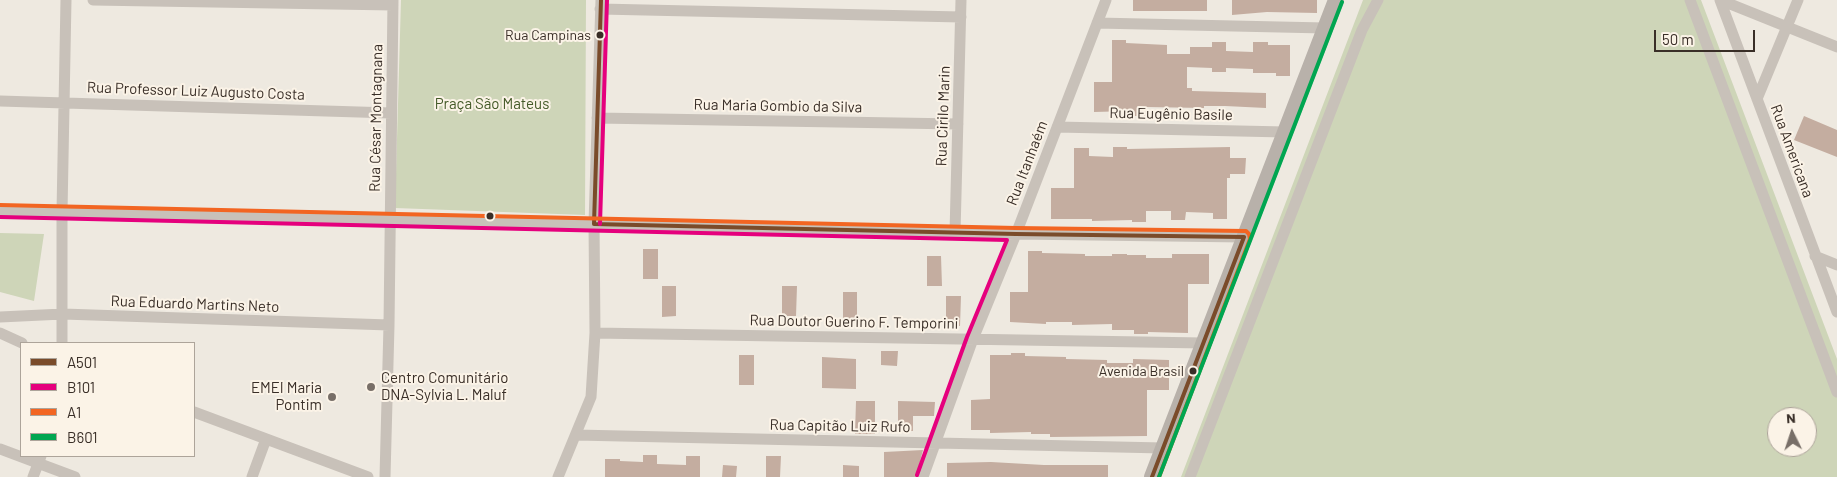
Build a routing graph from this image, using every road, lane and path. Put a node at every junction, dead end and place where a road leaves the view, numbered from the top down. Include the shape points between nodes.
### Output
1 (66, 0) edge
2 (93, 0) edge
3 (961, 0) edge
4 (1106, 0) edge
5 (1336, 0) edge
6 (1378, 0) edge
7 (1690, 0) edge
8 (1720, 0) edge
9 (1798, 0) edge
10 (393, 3) edge
11 (600, 5) edge
12 (960, 17) junction
13 (1097, 23) junction
14 (1787, 27) junction
15 (1325, 28) junction
16 (1837, 47) edge
17 (1757, 98) junction
18 (0, 101) edge
19 (64, 102) junction
20 (391, 112) junction
21 (597, 118) junction
22 (958, 124) junction
23 (1057, 127) junction
24 (1284, 132) junction
25 (0, 211) edge
26 (62, 212) junction
27 (390, 219) junction
28 (594, 224) junction
29 (955, 233) junction
30 (1016, 234) junction
31 (1244, 237) junction
32 (1815, 256) junction
33 (1837, 265) edge
34 (1837, 312) edge
35 (64, 314) junction
36 (0, 317) edge
37 (389, 325) junction
38 (0, 333) edge
39 (595, 333) junction
40 (973, 339) junction
41 (20, 342) edge
42 (62, 342) edge
43 (1203, 343) junction
44 (1837, 392) edge
45 (195, 412) edge
46 (576, 435) junction
47 (266, 438) junction
48 (936, 443) junction
49 (0, 448) edge
50 (1164, 448) junction
51 (20, 454) edge
52 (39, 460) edge
53 (33, 477) edge
54 (75, 477) edge
55 (252, 477) edge
56 (368, 477) edge
57 (385, 477) edge
58 (558, 477) edge
59 (923, 477) edge
60 (1152, 477) edge
61 (1190, 477) edge

1 - 19 street
2 - 10 street
3 - 12 street, Rua Cirilo Marin
4 - 13 street, Rua Itanhaém
5 - 15 main road
6 - 61 street via 1362,30
7 - 44 street
8 - 14 street
8 - 17 street, Rua Americana
9 - 14 street
10 - 20 street, Rua César Montagnana
11 - 12 street
11 - 21 street
12 - 22 street, Rua Cirilo Marin
13 - 15 street
13 - 23 street, Rua Itanhaém
14 - 16 street
14 - 17 street
15 - 24 main road
17 - 32 street, Rua Americana
18 - 19 street, Rua Professor Luiz Augusto Costa
19 - 20 street, Rua Professor Luiz Augusto Costa
19 - 26 street
20 - 27 street, Rua César Montagnana
21 - 22 street, Rua Maria Gombio da Silva
21 - 28 street
22 - 29 street, Rua Cirilo Marin
23 - 24 street, Rua Eugênio Basile
23 - 30 street, Rua Itanhaém
24 - 31 main road
25 - 26 street
26 - 27 street
26 - 35 street
27 - 28 street
27 - 37 street, Rua César Montagnana
28 - 29 street
28 - 39 street
29 - 30 street
30 - 31 street
30 - 40 street, Rua Itanhaém
31 - 43 main road
32 - 33 street
32 - 34 street, Rua Americana
35 - 36 street, Rua Eduardo Martins Neto
35 - 37 street, Rua Eduardo Martins Neto
35 - 42 street
37 - 57 street, Rua César Montagnana
38 - 41 street
39 - 40 street, Rua Doutor Guerino F. Temporini
39 - 46 street via 591,397
40 - 43 street, Rua Doutor Guerino F. Temporini
40 - 48 street, Rua Itanhaém
43 - 50 main road
45 - 47 street
46 - 48 street, Rua Capitão Luiz Rufo
46 - 58 street
47 - 55 street
47 - 56 street
48 - 50 street, Rua Capitão Luiz Rufo
48 - 59 street, Rua Itanhaém
49 - 51 street
50 - 60 main road
52 - 53 street
52 - 54 street

